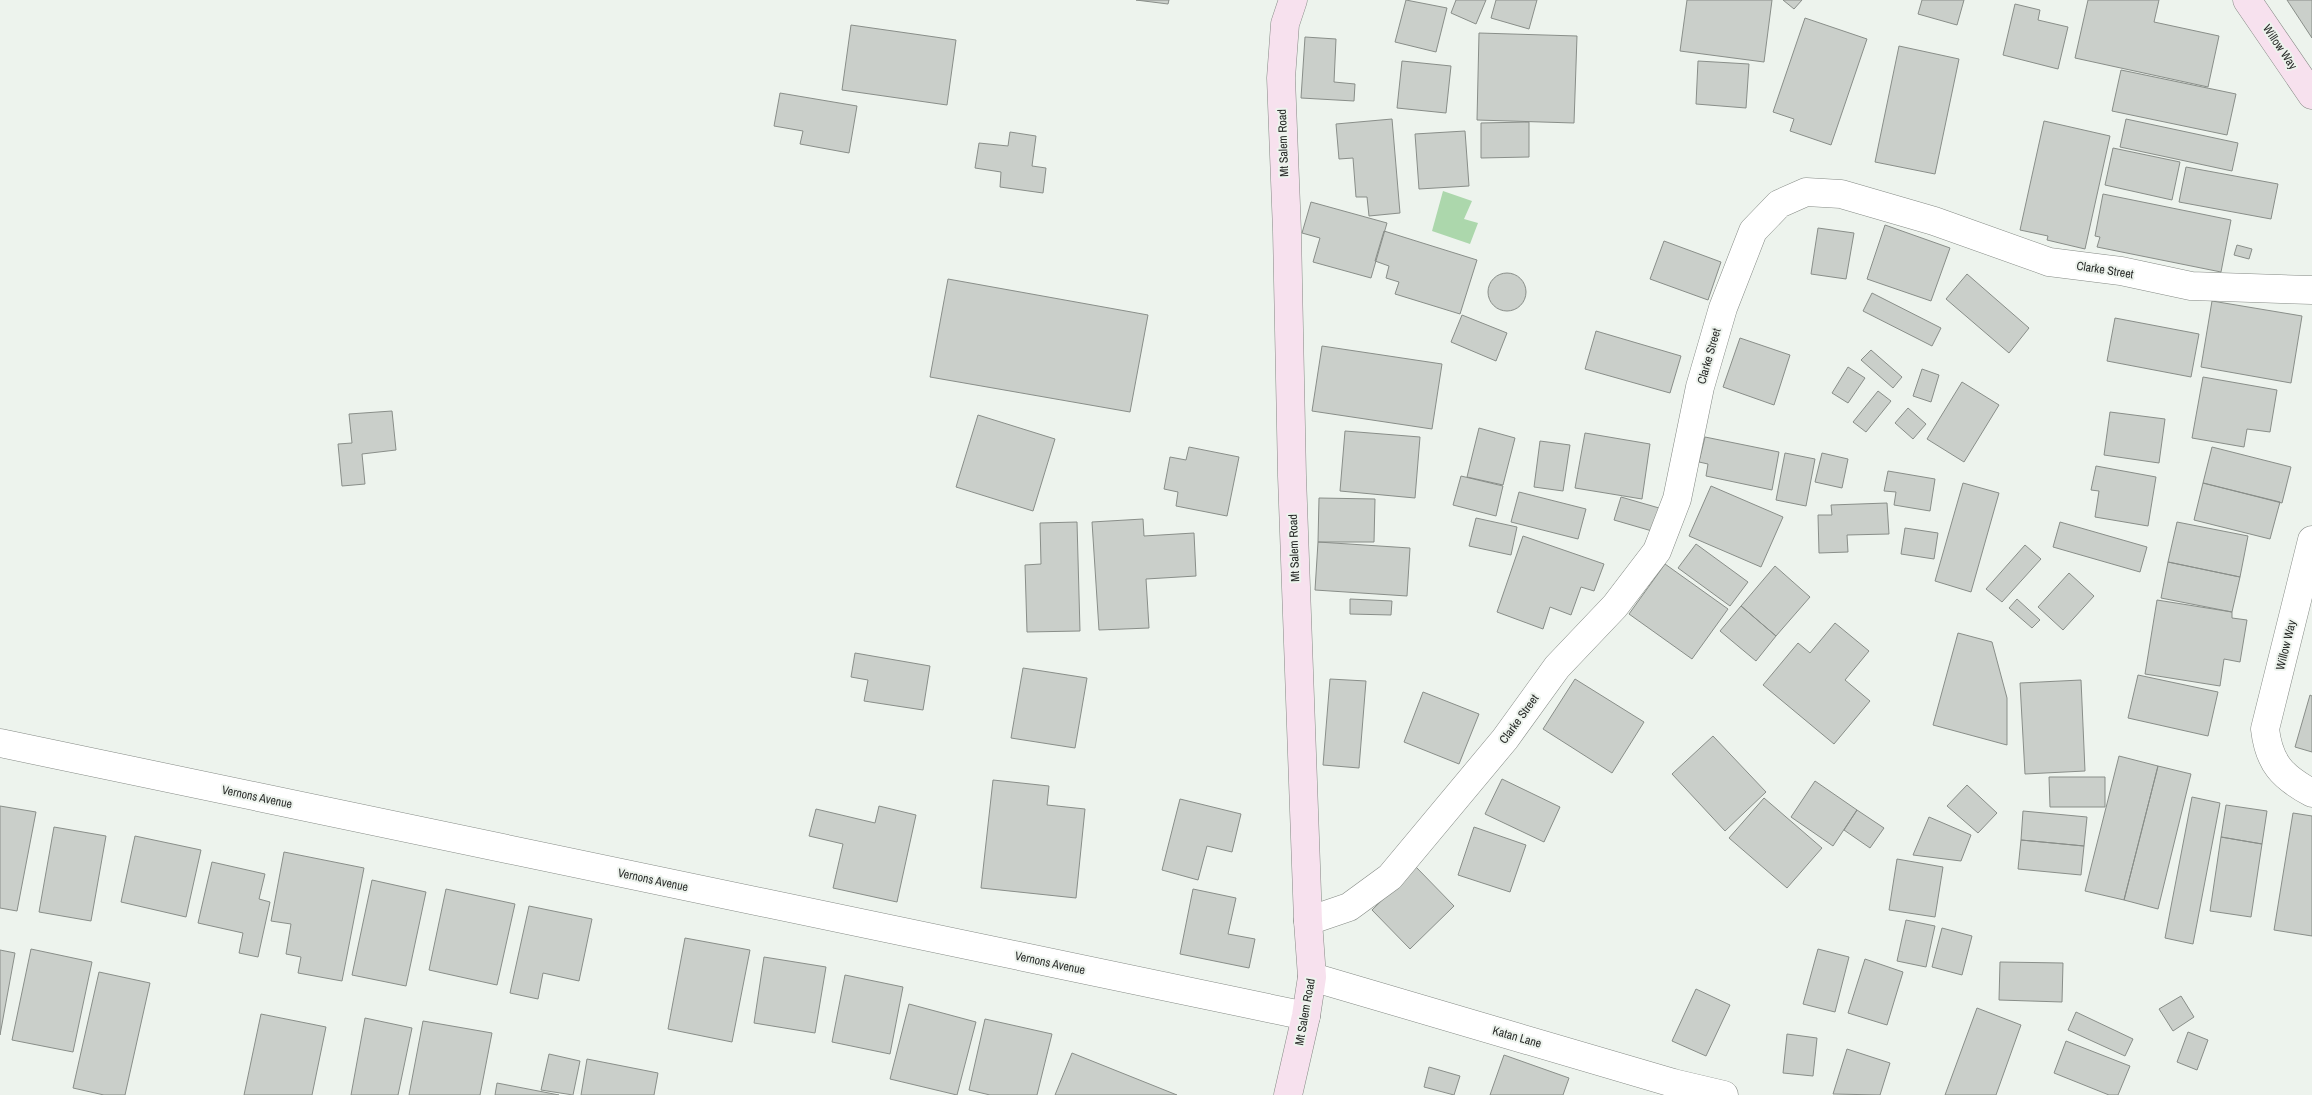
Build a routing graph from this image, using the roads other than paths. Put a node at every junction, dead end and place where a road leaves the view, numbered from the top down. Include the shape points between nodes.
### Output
1 (1292, 0) edge
2 (2247, 0) edge
3 (2312, 95) edge
4 (2312, 290) edge
5 (2312, 540) edge
6 (0, 744) edge
7 (2312, 793) edge
8 (1308, 921) junction
9 (1312, 977) junction
10 (1306, 1016) junction
11 (1288, 1095) edge
12 (1724, 1095) edge

1 - 8 street, Mt Salem Road via 1284,24 1280,78
2 - 3 street, Willow Way
4 - 8 street, Clarke Street via 2191,286 2049,262 1934,220 1841,194 1806,192 1779,204 1753,231 1723,308 1700,386 1677,499 1657,552 1615,606 1557,667 1505,739 1390,877 1349,907
5 - 7 street, Willow Way via 2265,729 2268,751 2290,781
6 - 10 street, Vernons Avenue
8 - 9 street, Mt Salem Road
9 - 10 street, Mt Salem Road
9 - 12 street, Katan Lane via 1673,1083
10 - 11 street, Mt Salem Road

